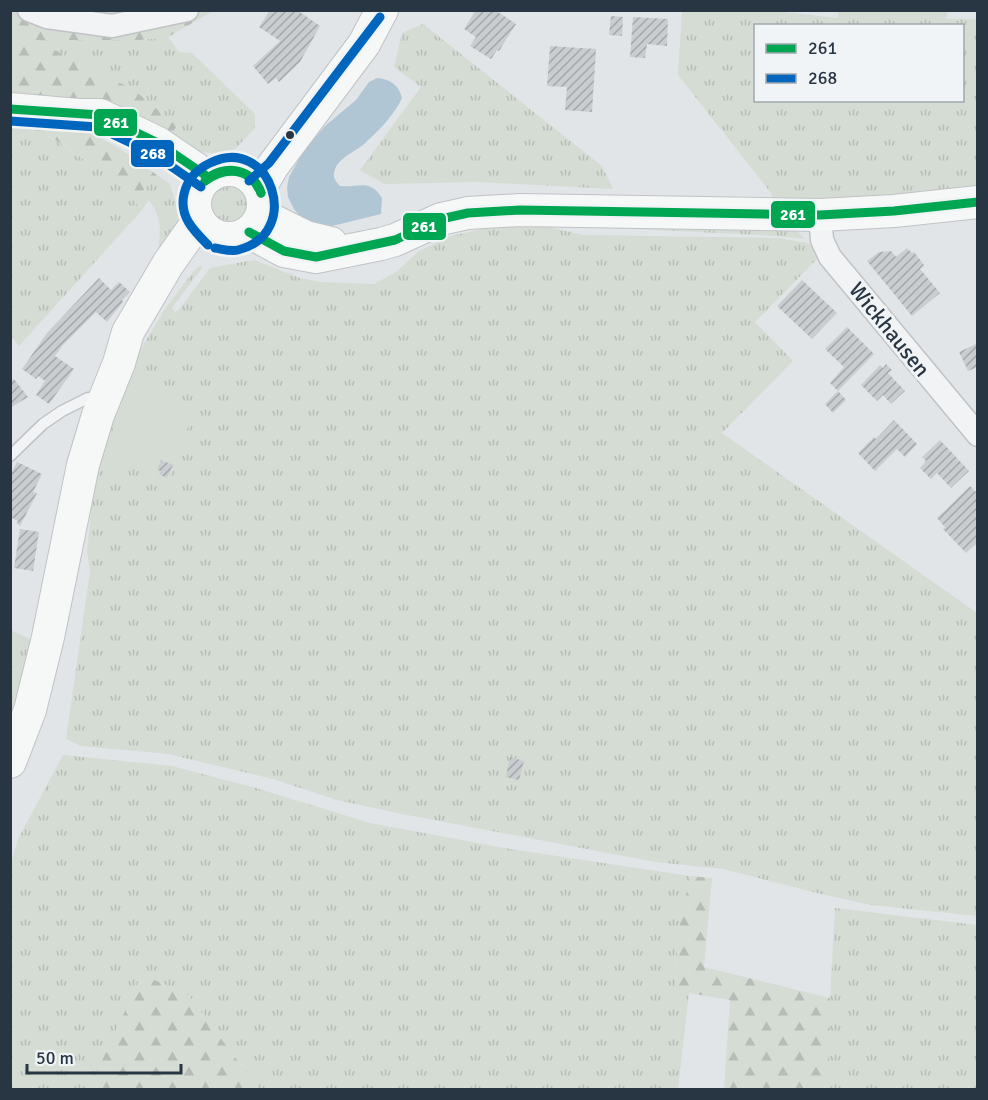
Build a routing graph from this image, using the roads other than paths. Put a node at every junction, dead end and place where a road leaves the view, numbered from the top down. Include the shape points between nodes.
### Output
1 (29, 10) edge
2 (187, 10) edge
3 (370, 10) edge
4 (382, 10) edge
5 (10, 109) edge
6 (253, 202) junction
7 (978, 202) edge
8 (205, 206) junction
9 (820, 215) junction
10 (103, 400) junction
11 (978, 435) edge
12 (10, 456) edge
13 (10, 762) edge

1 - 2 street via 46,17 112,26
3 - 6 main road via 259,156
4 - 6 main road via 364,44 272,167
5 - 8 main road via 78,115 133,147
6 - 8 main road via 233,238
6 - 8 main road via 230,170 218,171
6 - 9 main road via 274,247 316,257 395,240 441,219 489,211
7 - 9 main road
8 - 10 main road via 194,261 119,363
9 - 11 street, Wickhausen via 822,240 830,257
10 - 12 lane via 88,398 62,411
10 - 13 main road via 85,460 33,700

